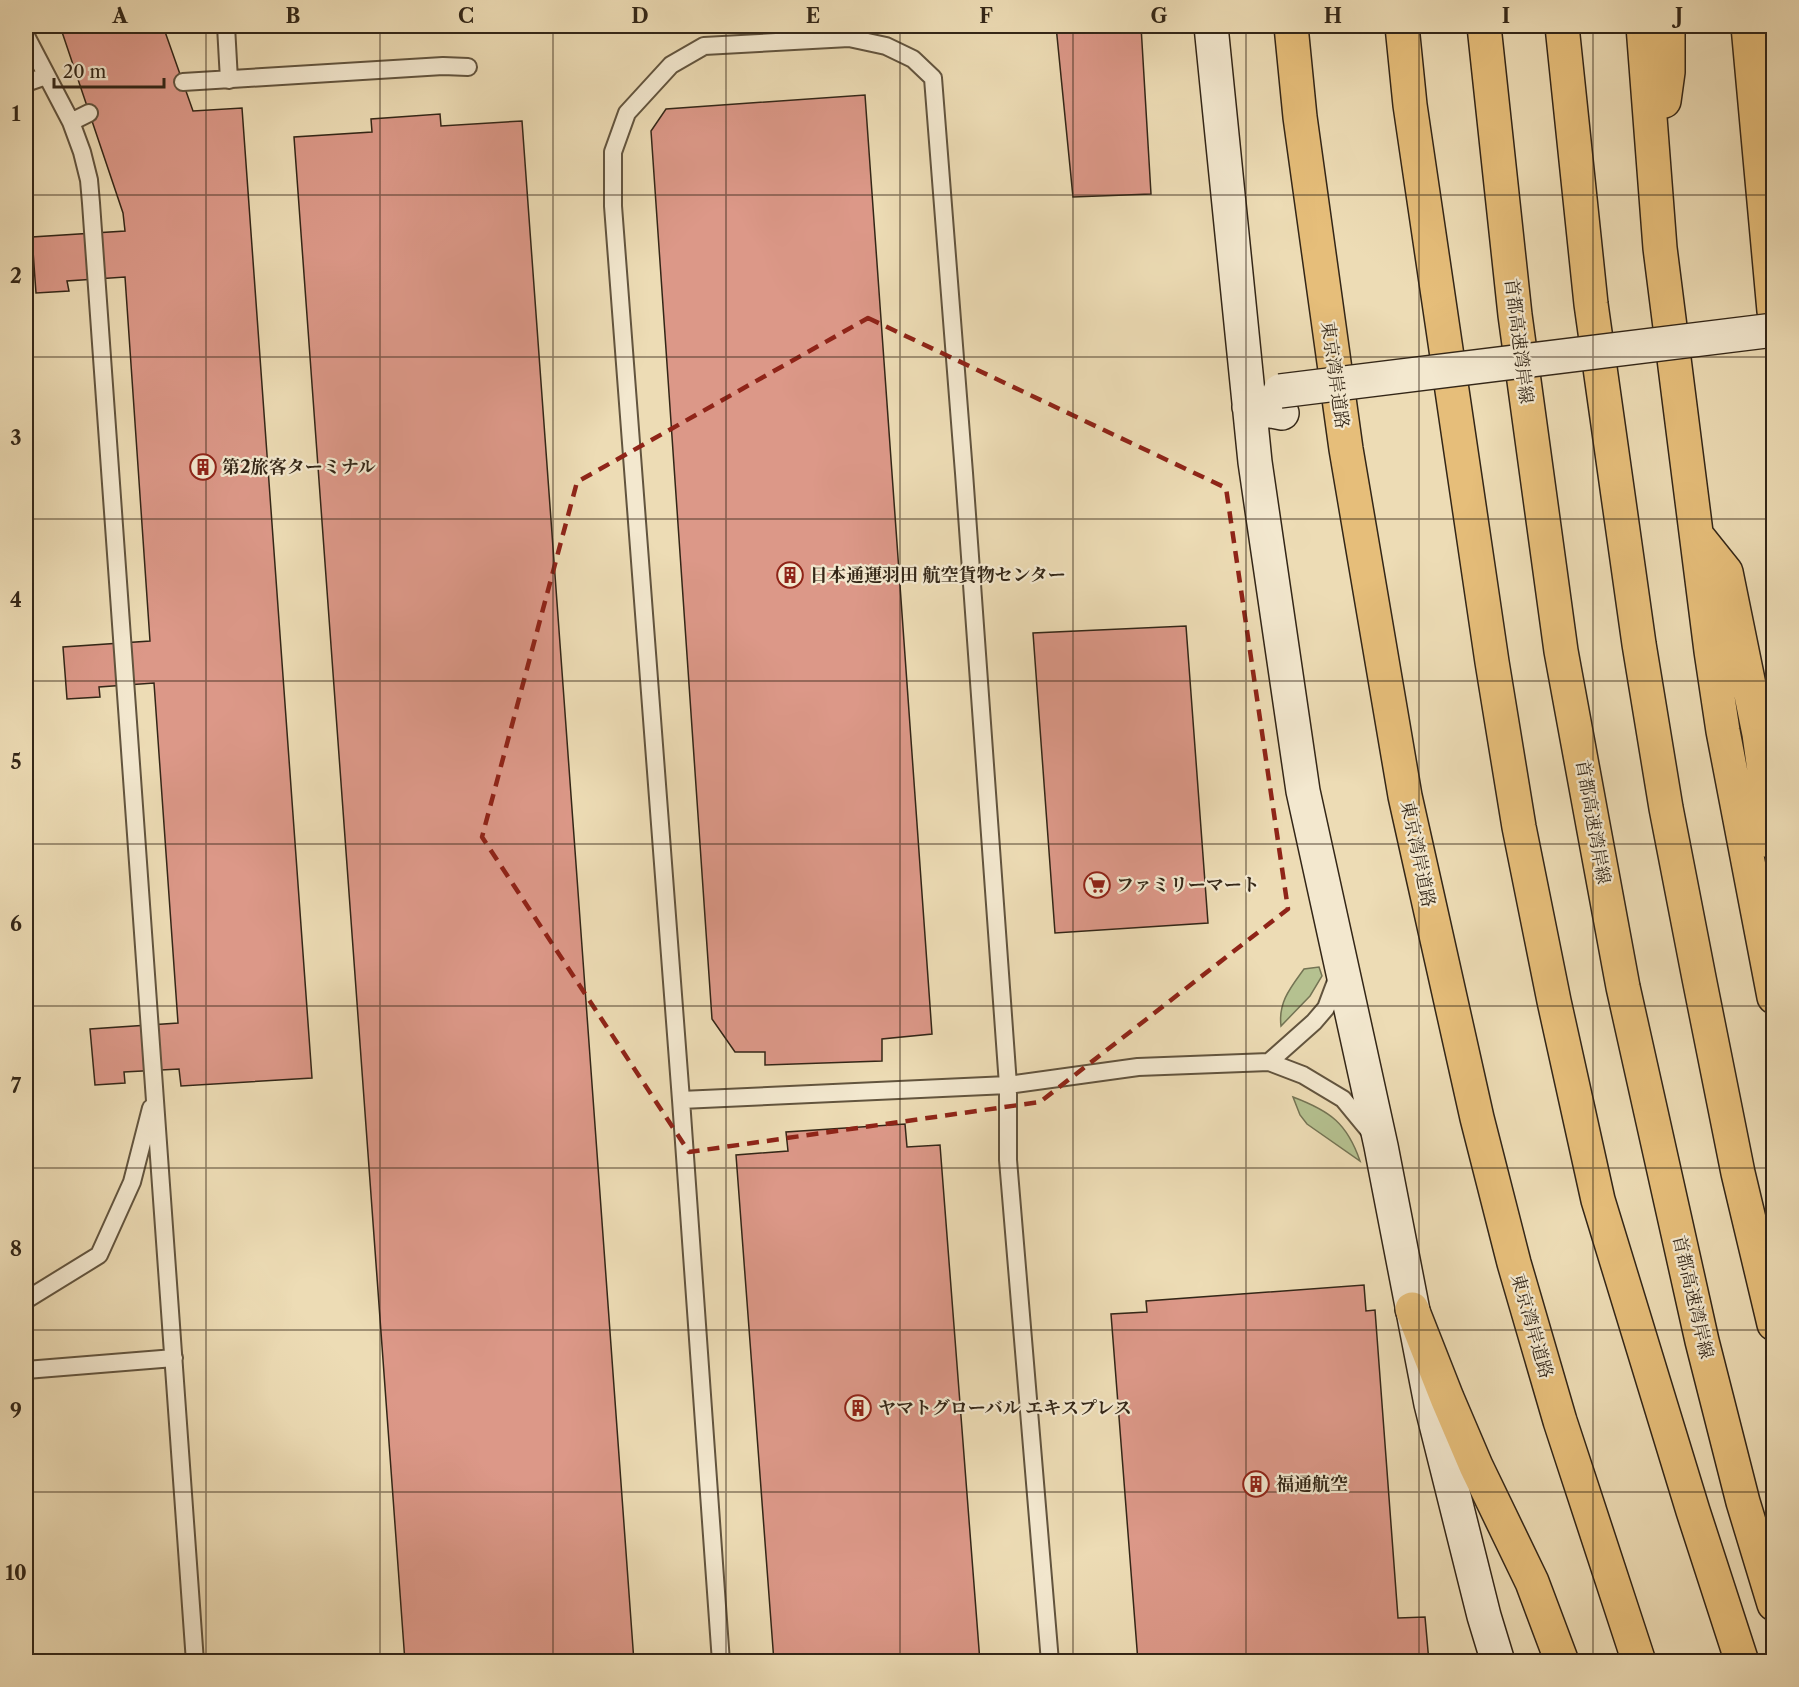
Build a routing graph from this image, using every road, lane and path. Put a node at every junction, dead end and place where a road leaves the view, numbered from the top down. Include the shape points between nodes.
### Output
1 (226, 26) edge
2 (1211, 26) edge
3 (1291, 26) edge
4 (1392, 26) edge
5 (1402, 26) edge
6 (1484, 26) edge
7 (1562, 26) edge
8 (1643, 26) edge
9 (1668, 26) edge
10 (1748, 26) edge
11 (26, 36) edge
12 (468, 67) dead end
13 (46, 76) junction
14 (229, 80) junction
15 (183, 82) dead end
16 (26, 83) edge
17 (1410, 105) junction
18 (89, 113) dead end
19 (71, 122) junction
20 (1654, 174) junction
21 (1773, 311) edge
22 (1773, 330) edge
23 (1773, 350) edge
24 (1281, 402) junction
25 (1249, 407) junction
26 (1698, 537) junction
27 (1773, 843) edge
28 (1773, 868) edge
29 (1757, 909) junction
30 (1342, 962) junction
31 (1773, 998) edge
32 (1269, 1062) junction
33 (1008, 1085) junction
34 (155, 1093) junction
35 (681, 1100) junction
36 (1381, 1146) junction
37 (26, 1300) edge
38 (1412, 1309) junction
39 (1773, 1324) edge
40 (174, 1358) junction
41 (26, 1370) edge
42 (1773, 1604) edge
43 (195, 1662) edge
44 (721, 1662) edge
45 (1050, 1662) edge
46 (1498, 1662) edge
47 (1562, 1662) edge
48 (1639, 1662) edge
49 (1742, 1662) edge

1 - 14 lane
2 - 25 street
3 - 48 highway, 東京湾岸道路 via 1346,449 1405,796 1511,1251 1560,1421
4 - 17 highway
5 - 17 highway
6 - 42 highway, 首都高速湾岸線 via 1515,315 1558,628 1623,987 1702,1341
7 - 39 highway via 1591,304 1643,667 1699,978
8 - 20 highway
9 - 20 highway via 1668,72
10 - 21 highway
11 - 13 lane
12 - 14 lane
13 - 16 lane
13 - 19 lane
14 - 15 lane
17 - 49 highway via 1491,662 1554,1001 1598,1200
18 - 19 lane
19 - 34 lane via 82,152 92,203
20 - 26 highway
22 - 24 street, bridge
23 - 24 street
24 - 25 street
25 - 30 street via 1303,791
26 - 27 highway via 1726,572 1759,734
26 - 29 highway via 1723,731
28 - 29 highway
29 - 31 highway
30 - 32 lane via 1326,1008
30 - 36 street
32 - 33 lane via 1138,1067
32 - 36 lane via 1303,1075 1343,1099
33 - 35 lane
33 - 35 lane via 933,78 904,54 849,38 704,46 671,65 627,113 613,152 613,206
33 - 45 lane via 1008,1160
34 - 37 lane via 132,1182 99,1255
34 - 40 lane
35 - 44 lane
36 - 38 street
38 - 46 street via 1431,1404
38 - 47 highway via 1476,1466 1532,1582
40 - 41 lane
40 - 43 lane

